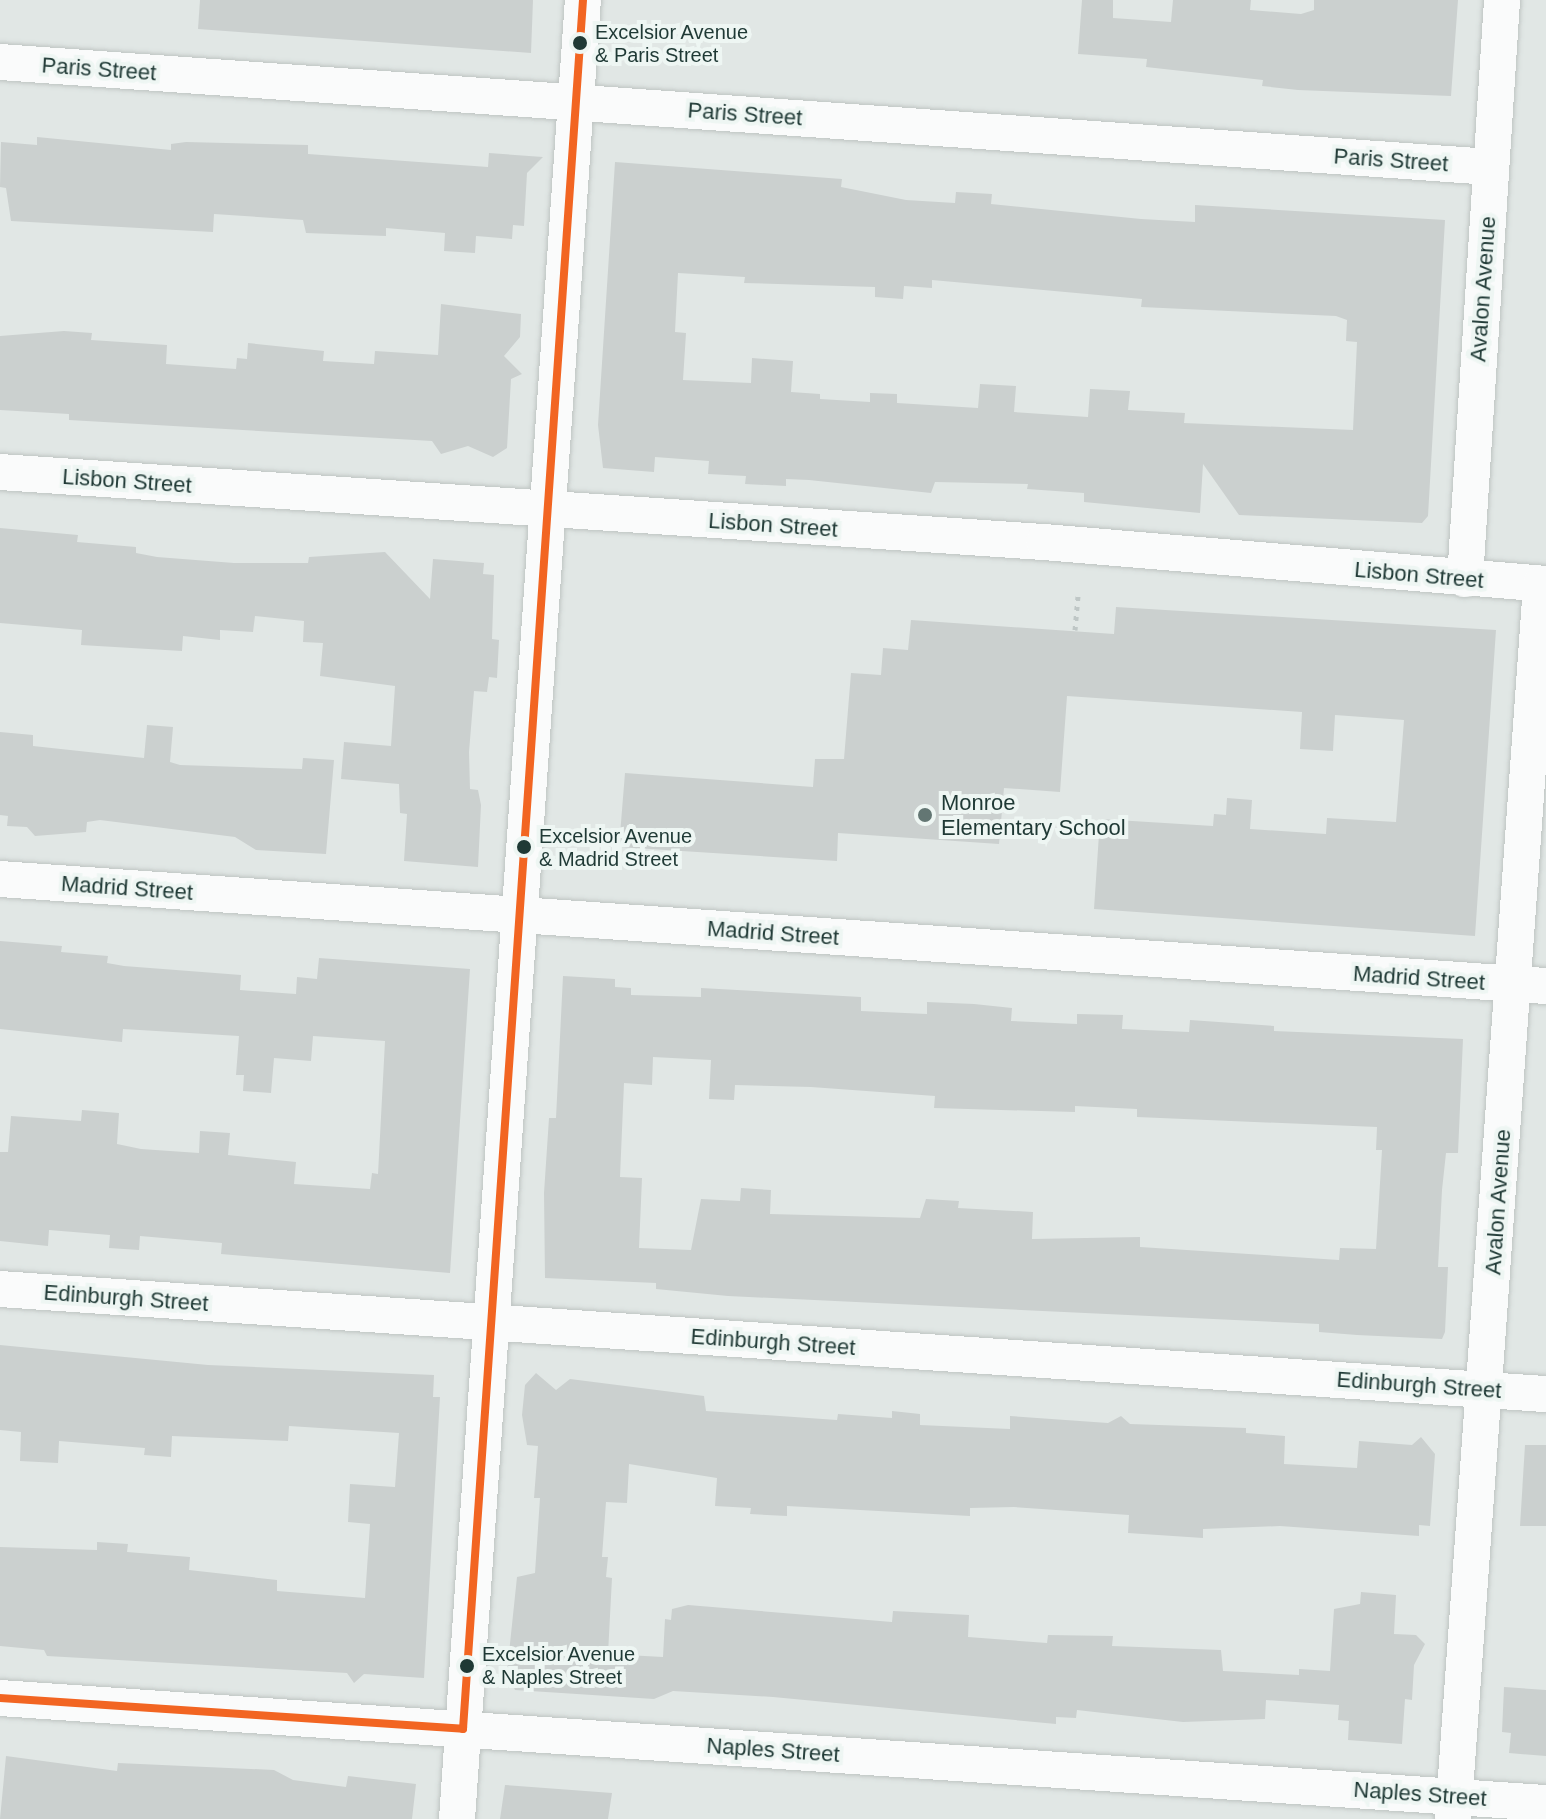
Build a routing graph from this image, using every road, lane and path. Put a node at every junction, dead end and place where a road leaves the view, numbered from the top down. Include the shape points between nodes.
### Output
1 (583, 0) edge
2 (1502, 0) edge
3 (0, 62) edge
4 (576, 102) junction
5 (1490, 167) junction
6 (0, 472) edge
7 (549, 509) junction
8 (1465, 579) junction
9 (1543, 584) edge
10 (1078, 596) dead end
11 (1075, 630) dead end
12 (0, 879) edge
13 (520, 916) junction
14 (1529, 985) edge
15 (0, 1289) edge
16 (489, 1323) junction
17 (1486, 1390) junction
18 (1546, 1394) edge
19 (0, 1698) edge
20 (463, 1729) junction
21 (1546, 1803) edge
22 (1454, 1808) edge
23 (457, 1819) edge

1 - 4 street
2 - 5 street, Avalon Avenue
3 - 4 street, Paris Street
4 - 5 street, Paris Street
4 - 7 street
5 - 8 street, Avalon Avenue
6 - 7 street, Lisbon Street
7 - 8 street, Lisbon Street
7 - 13 street
8 - 9 street, Lisbon Street
9 - 14 street, Avalon Avenue
10 - 11 path
12 - 13 street, Madrid Street
13 - 14 street, Madrid Street
13 - 16 street
14 - 17 street, Avalon Avenue
15 - 16 street, Edinburgh Street
16 - 17 street, Edinburgh Street
16 - 20 street
17 - 18 street, Edinburgh Street
17 - 22 street, Avalon Avenue
19 - 20 street, Naples Street
20 - 22 street, Naples Street
20 - 23 street
21 - 22 street, Naples Street

